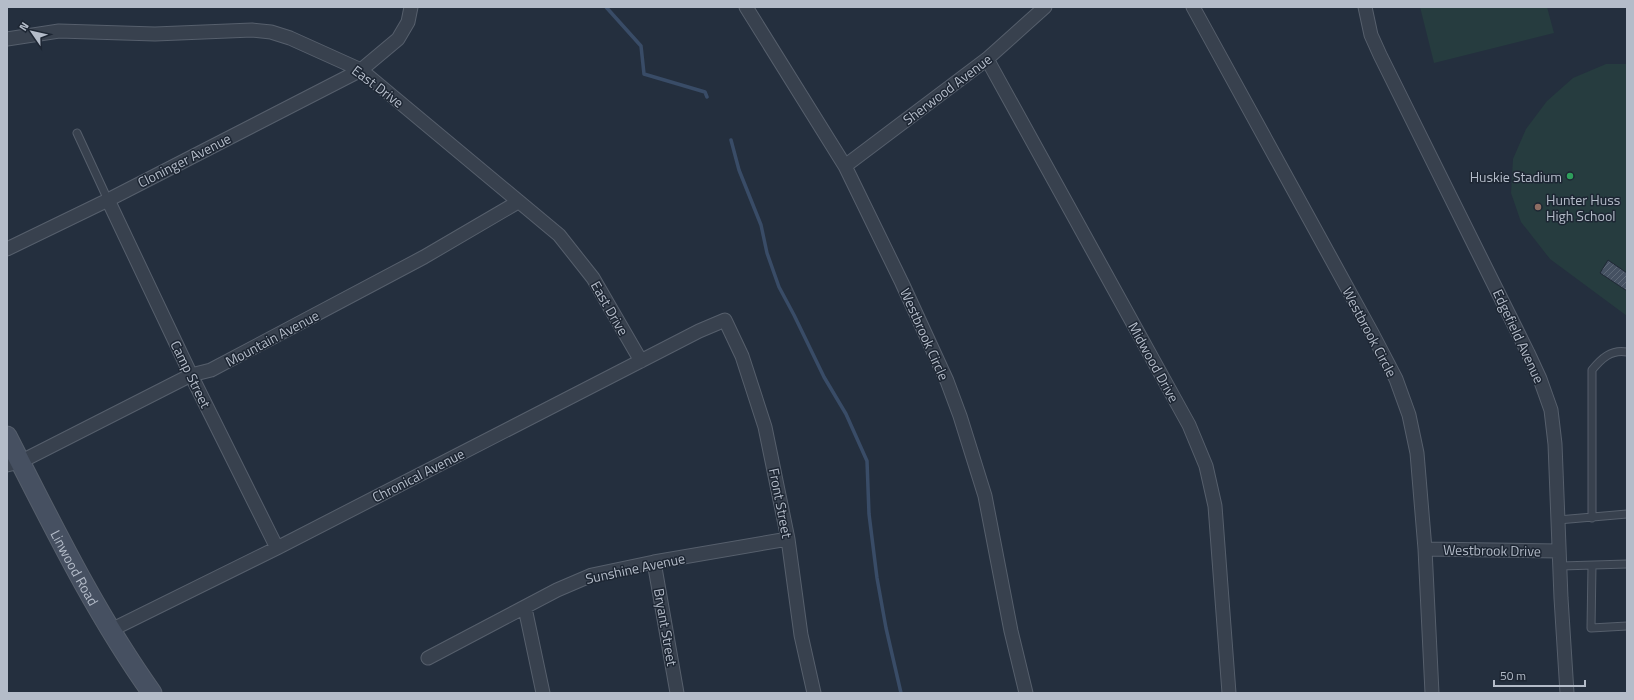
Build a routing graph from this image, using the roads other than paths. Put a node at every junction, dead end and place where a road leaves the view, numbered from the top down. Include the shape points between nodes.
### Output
1 (411, 7) edge
2 (746, 7) edge
3 (1045, 7) edge
4 (1192, 7) edge
5 (1365, 7) edge
6 (7, 39) edge
7 (987, 59) junction
8 (361, 70) junction
9 (77, 133) dead end
10 (845, 166) junction
11 (108, 200) junction
12 (518, 202) junction
13 (7, 249) edge
14 (725, 320) joint
15 (1627, 352) edge
16 (641, 361) junction
17 (190, 375) junction
18 (7, 436) edge
19 (13, 463) edge
20 (1627, 514) edge
21 (1592, 518) junction
22 (1558, 520) junction
23 (788, 539) junction
24 (277, 548) junction
25 (1425, 549) junction
26 (1559, 551) junction
27 (654, 562) junction
28 (1627, 564) edge
29 (1560, 566) junction
30 (1592, 566) junction
31 (525, 608) junction
32 (1627, 626) edge
33 (111, 630) junction
34 (428, 658) dead end
35 (152, 693) edge
36 (543, 693) edge
37 (677, 693) edge
38 (814, 693) edge
39 (1026, 693) edge
40 (1228, 693) edge
41 (1432, 693) edge
42 (1567, 693) edge

1 - 8 street, Cloninger Avenue via 408,22 398,39
2 - 10 street, Westbrook Circle
3 - 7 street, Sherwood Avenue
4 - 25 street, Westbrook Circle via 1396,379 1409,415 1417,453
5 - 22 street, Edgefield Avenue via 1371,35 1380,55 1540,379 1551,410
6 - 8 street, East Drive via 71,31 155,34 252,30 290,38
7 - 10 street, Sherwood Avenue
7 - 40 street, Midwood Drive via 1189,426 1206,466 1215,506
8 - 11 street, Cloninger Avenue
8 - 12 street, East Drive
9 - 11 lane
10 - 39 street, Westbrook Circle via 902,283 960,416 985,496 1011,631
11 - 13 street, Cloninger Avenue
11 - 17 street, Camp Street
12 - 16 street, East Drive via 559,235 593,278
12 - 17 street, Mountain Avenue via 424,257 218,367
14 - 16 street, Chronical Avenue
14 - 23 street, Front Street via 742,356 765,427
15 - 21 lane via 1620,350 1602,358 1592,370
16 - 24 street, Chronical Avenue
17 - 19 street, Mountain Avenue
17 - 24 street, Camp Street
18 - 19 main road, Linwood Road
19 - 33 main road, Linwood Road
20 - 21 lane
21 - 22 lane
22 - 26 street, Edgefield Avenue
23 - 27 street, Sunshine Avenue
23 - 38 street, Front Street via 801,635
24 - 33 street, Chronical Avenue
25 - 26 street, Westbrook Drive
25 - 41 street, Westbrook Circle
26 - 29 street, Edgefield Avenue
27 - 31 street, Sunshine Avenue via 592,575 557,590
27 - 37 street, Bryant Street
28 - 30 lane
29 - 30 lane
29 - 42 street, Edgefield Avenue
30 - 32 lane via 1591,628
31 - 34 street, Sunshine Avenue
31 - 36 street
33 - 35 main road, Linwood Road

